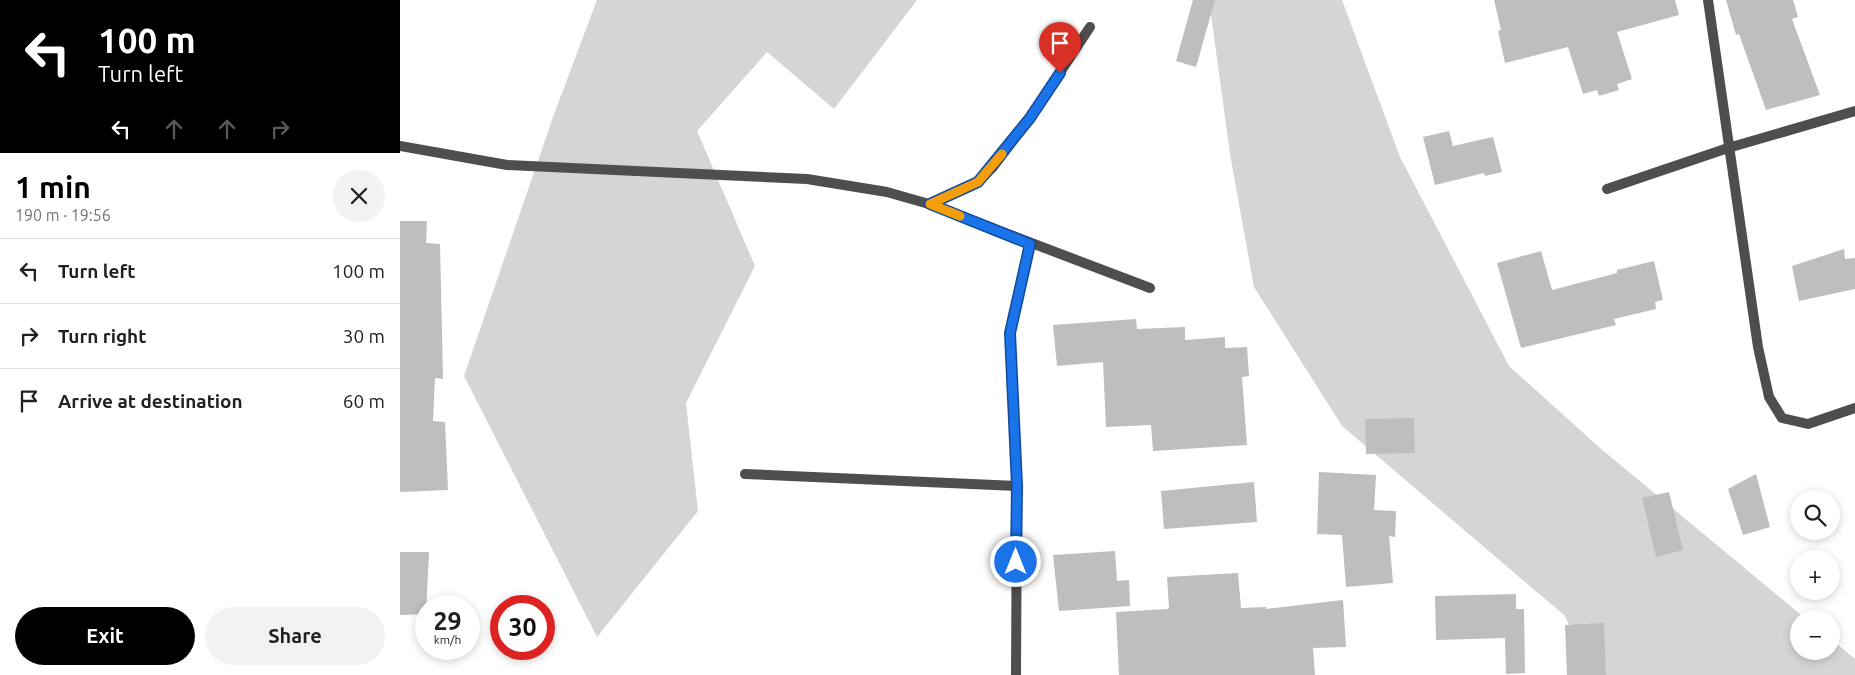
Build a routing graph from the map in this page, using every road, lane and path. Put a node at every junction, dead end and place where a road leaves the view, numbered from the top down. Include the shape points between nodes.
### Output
1 (1708, 0) edge
2 (1090, 28) dead end
3 (1855, 111) edge
4 (400, 146) edge
5 (1728, 148) junction
6 (1607, 189) dead end
7 (930, 204) junction
8 (1030, 244) junction
9 (1150, 288) dead end
10 (1855, 408) edge
11 (745, 474) dead end
12 (1017, 486) junction
13 (1016, 675) edge

1 - 5 street
2 - 7 street via 993,167 978,182
3 - 5 street
4 - 7 street via 507,165 807,178 887,192
5 - 6 street
5 - 10 street via 1758,346 1769,397 1782,418 1808,424
7 - 8 street
8 - 9 street
8 - 12 street via 1010,333
11 - 12 street
12 - 13 street

